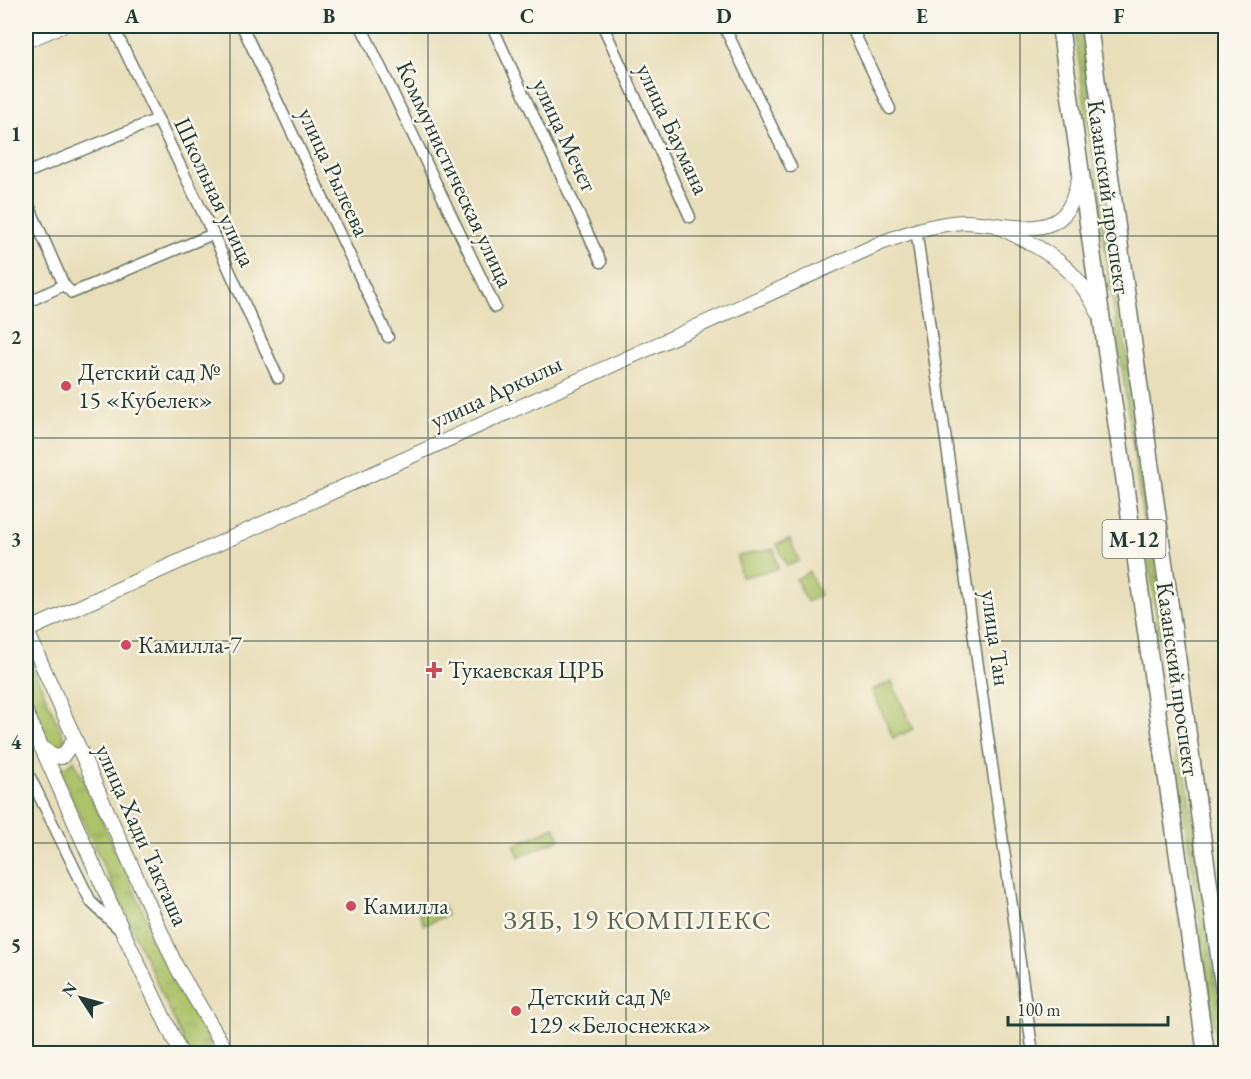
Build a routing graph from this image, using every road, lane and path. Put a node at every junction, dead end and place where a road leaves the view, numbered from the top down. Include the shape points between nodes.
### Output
1 (61, 26) edge
2 (113, 26) edge
3 (242, 26) edge
4 (361, 26) edge
5 (492, 26) edge
6 (603, 26) edge
7 (724, 26) edge
8 (851, 26) edge
9 (1060, 26) edge
10 (1089, 26) edge
11 (26, 41) edge
12 (890, 109) dead end
13 (158, 119) junction
14 (791, 167) dead end
15 (26, 173) edge
16 (1080, 173) junction
17 (26, 199) edge
18 (690, 217) dead end
19 (992, 223) junction
20 (916, 229) junction
21 (213, 234) junction
22 (601, 262) dead end
23 (64, 285) junction
24 (26, 303) edge
25 (495, 307) dead end
26 (1104, 324) junction
27 (388, 337) dead end
28 (278, 378) dead end
29 (26, 630) edge
30 (26, 712) edge
31 (75, 739) junction
32 (41, 747) junction
33 (26, 769) edge
34 (124, 934) junction
35 (1226, 1006) edge
36 (181, 1053) edge
37 (228, 1053) edge
38 (1033, 1053) edge
39 (1206, 1053) edge

1 - 11 street
2 - 13 street, Школьная улица
3 - 27 street, улица Рылеева
4 - 25 street, Коммунистическая улица
5 - 22 street, улица Мечет
6 - 18 street, улица Баумана
7 - 14 street
8 - 12 street
9 - 16 main road, Казанский проспект / М-12
10 - 35 main road, Казанский проспект / М-12
13 - 15 street
13 - 21 street, Школьная улица
16 - 19 street, улица Аркылы via 1072,204 1054,222 1034,227
16 - 26 main road, Казанский проспект / М-12
17 - 23 street
19 - 20 street, улица Аркылы via 961,222
19 - 26 street via 1063,264 1086,287
20 - 29 street, улица Аркылы
20 - 38 street, улица Тан
21 - 23 street via 72,293
21 - 28 street, Школьная улица
23 - 24 street
26 - 39 main road, Казанский проспект / М-12
29 - 31 street, улица Хади Такташа
30 - 32 street
31 - 32 street via 62,757
31 - 37 street, улица Хади Такташа via 176,966
32 - 34 street
33 - 34 street via 91,902
34 - 36 street

